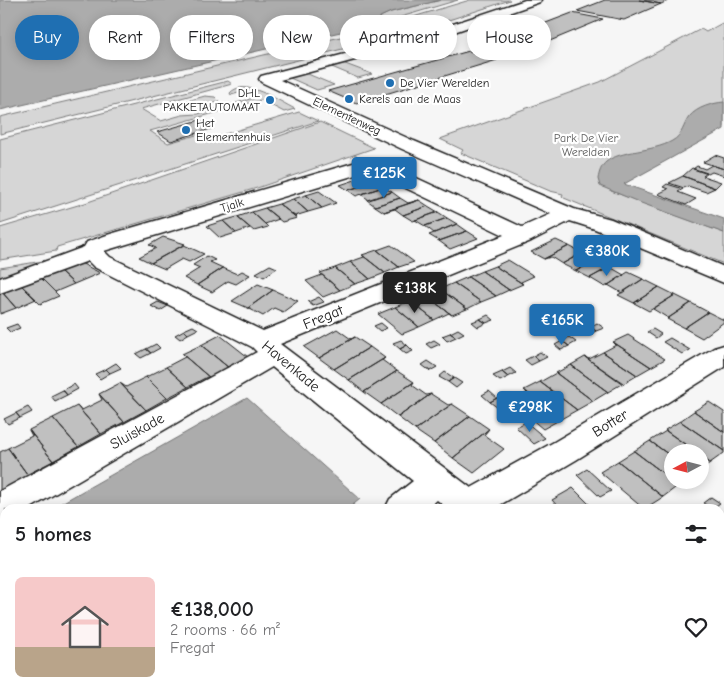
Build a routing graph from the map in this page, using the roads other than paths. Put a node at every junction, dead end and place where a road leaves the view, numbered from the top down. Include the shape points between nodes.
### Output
1 (529, 1) edge
2 (567, 213) junction
3 (523, 236) junction
4 (92, 252) junction
5 (724, 276) edge
6 (0, 286) edge
7 (724, 287) edge
8 (268, 347) junction
9 (724, 354) edge
10 (436, 482) junction
11 (7, 504) edge
12 (408, 504) edge
13 (467, 504) edge
14 (476, 504) edge

1 - 2 street, Elementenweg via 430,35 266,78 401,142
2 - 3 street, Fregat
2 - 5 street, Elementenweg via 603,224
2 - 7 street, Elementenweg via 596,231
3 - 4 street, Tjalk via 375,166 360,167 115,240 95,247
3 - 8 street, Fregat
4 - 6 street
4 - 8 street, Havenkade via 102,262
8 - 10 street, Havenkade
8 - 11 street, Sluiskade
9 - 14 street, Botter
10 - 12 street
10 - 13 street, Havenkade

